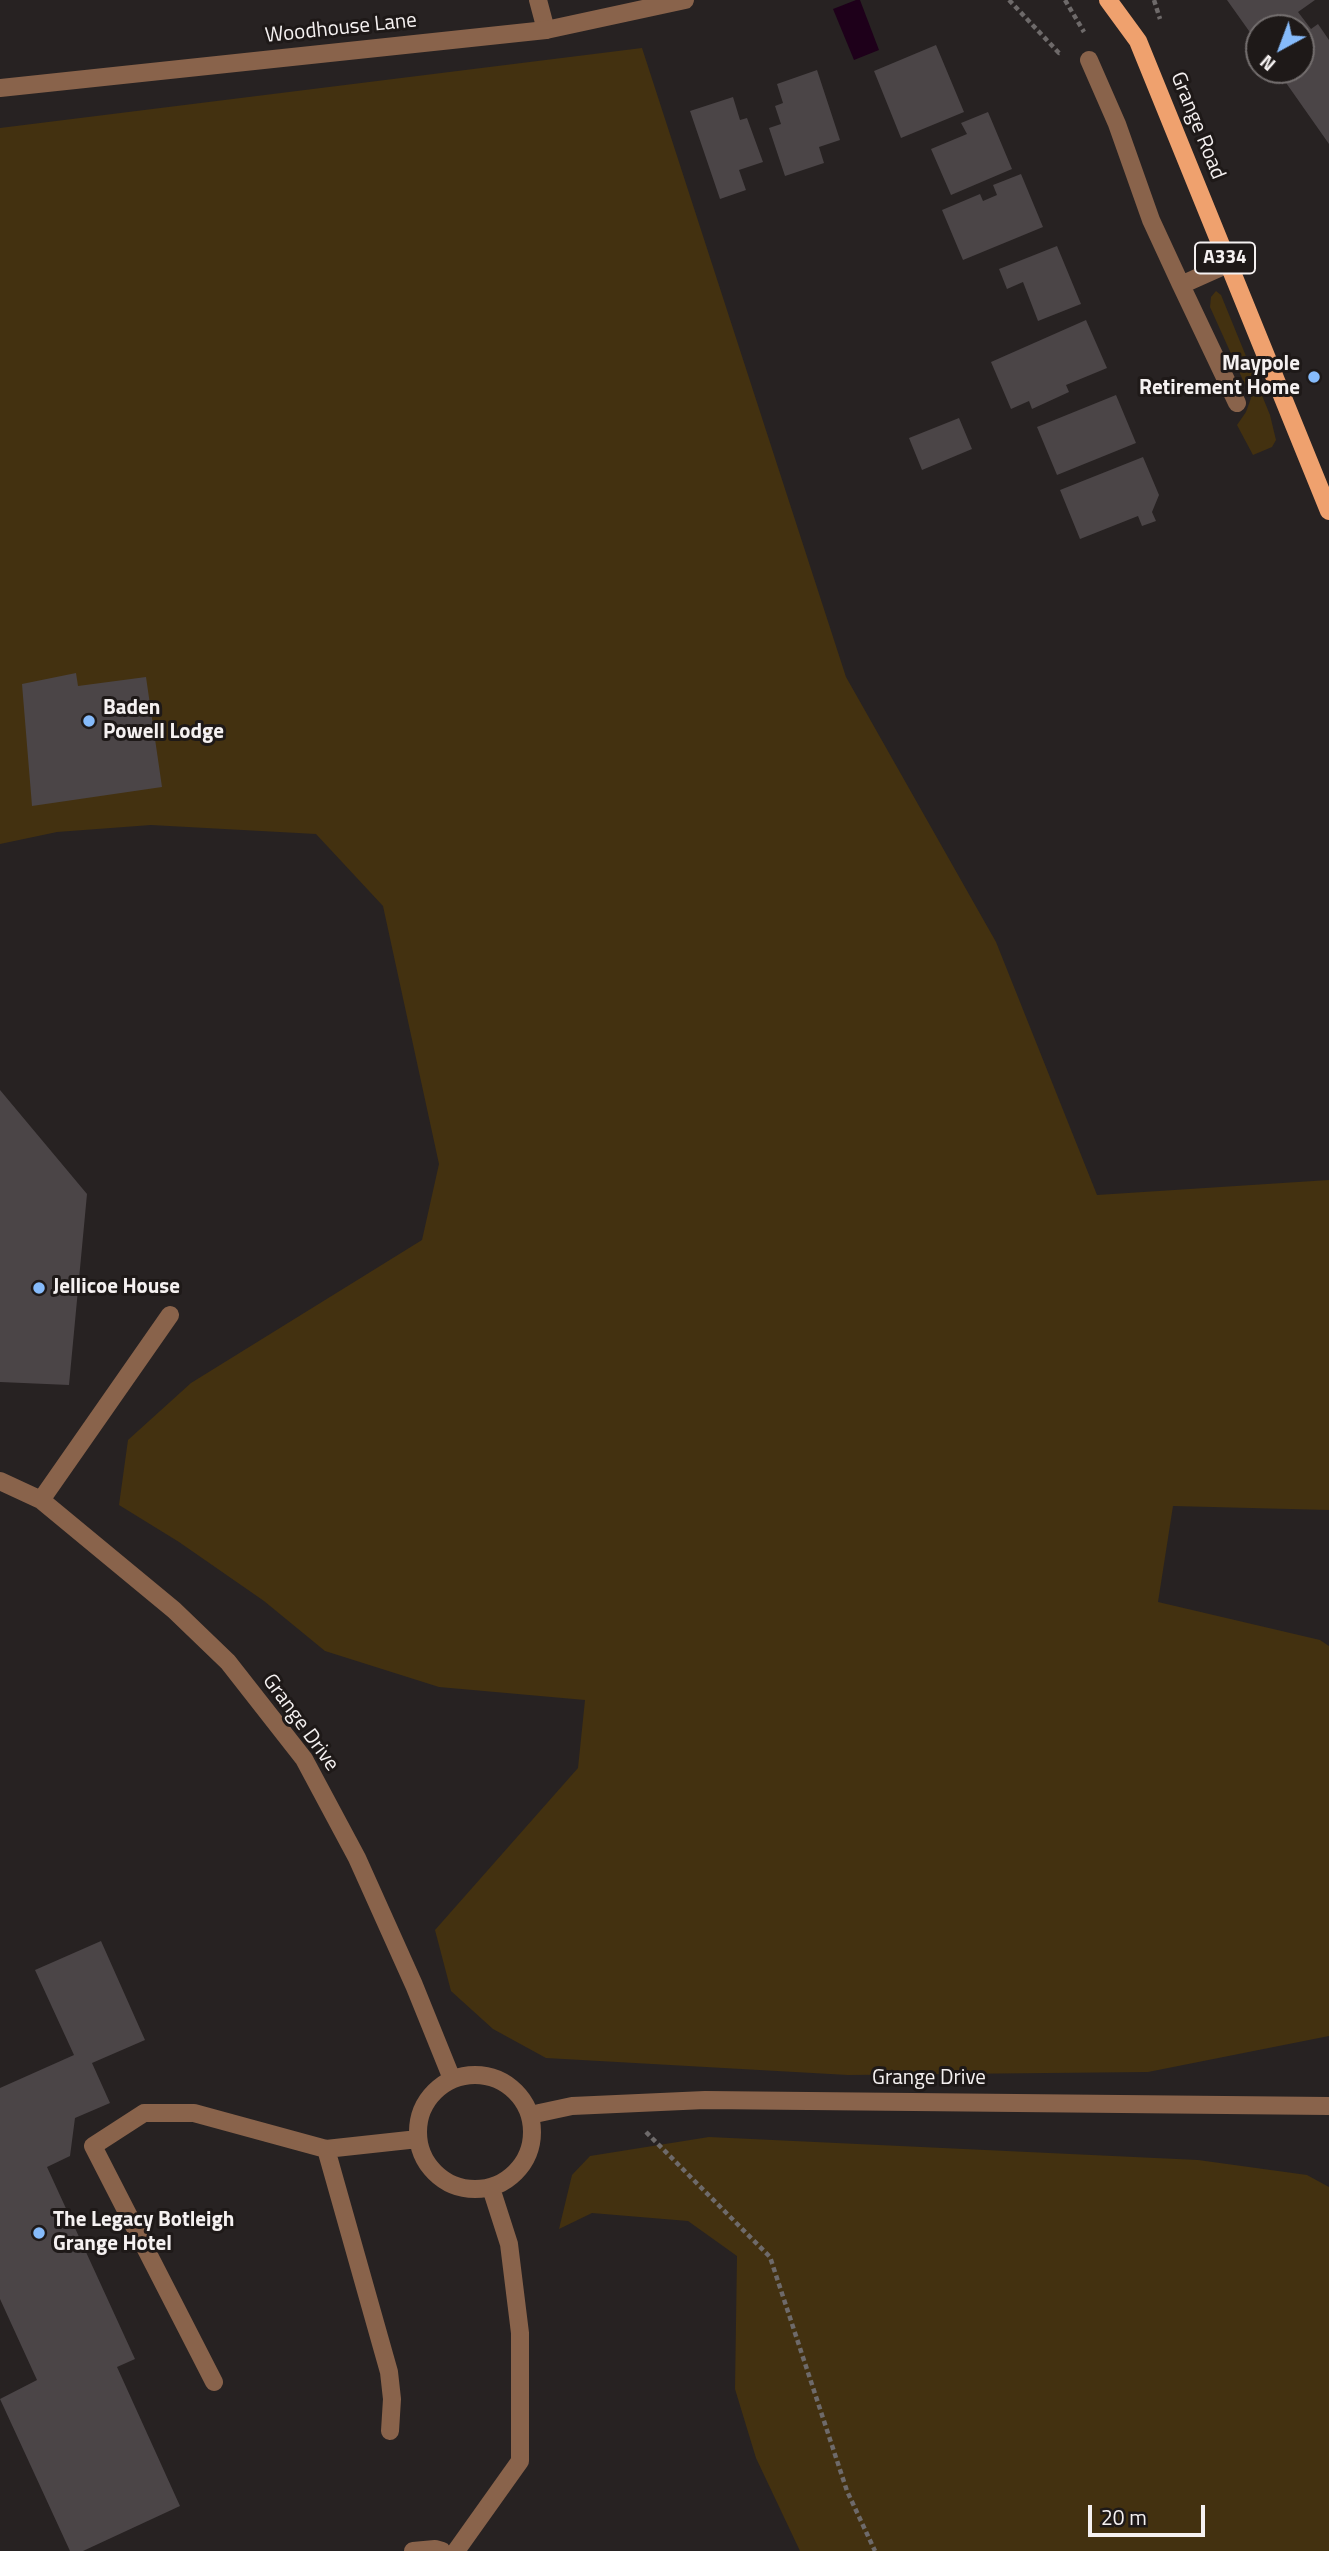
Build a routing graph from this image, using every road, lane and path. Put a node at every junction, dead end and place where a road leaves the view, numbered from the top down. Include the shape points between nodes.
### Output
1 (538, 0) edge
2 (685, 0) edge
3 (1009, 0) edge
4 (1114, 3) edge
5 (546, 30) junction
6 (1069, 50) dead end
7 (1089, 60) dead end
8 (0, 88) edge
9 (1228, 264) junction
10 (1181, 285) junction
11 (1237, 403) dead end
12 (1329, 511) edge
13 (170, 1315) dead end
14 (0, 1481) edge
15 (41, 1500) junction
16 (452, 2079) junction
17 (618, 2104) junction
18 (1329, 2105) edge
19 (530, 2115) junction
20 (418, 2139) junction
21 (326, 2149) junction
22 (491, 2188) junction
23 (214, 2382) dead end
24 (390, 2431) dead end
25 (413, 2551) edge
26 (442, 2551) edge
27 (456, 2551) edge
28 (875, 2551) edge

1 - 5 street
2 - 5 street, Woodhouse Lane
3 - 6 path via 1059,53
4 - 9 main road, Grange Road / A334 via 1138,41
5 - 8 street, Woodhouse Lane
7 - 10 street
9 - 10 street
9 - 12 main road, Grange Road / A334
10 - 11 street
13 - 15 street
14 - 15 street, Grange Drive
15 - 16 street, Grange Drive via 220,1654 304,1759 357,1858
16 - 19 street via 471,2074 508,2084 522,2097
16 - 20 street via 425,2103
17 - 18 street, Grange Drive via 705,2100
17 - 19 street, Grange Drive via 572,2106
17 - 28 path via 770,2257 847,2491
19 - 22 street via 530,2151 521,2167
20 - 21 street
20 - 22 street via 435,2173 452,2185 471,2190
21 - 23 street via 194,2113 145,2113 93,2146
21 - 24 street via 388,2372
22 - 27 street via 509,2244 520,2333 520,2461
25 - 26 street

